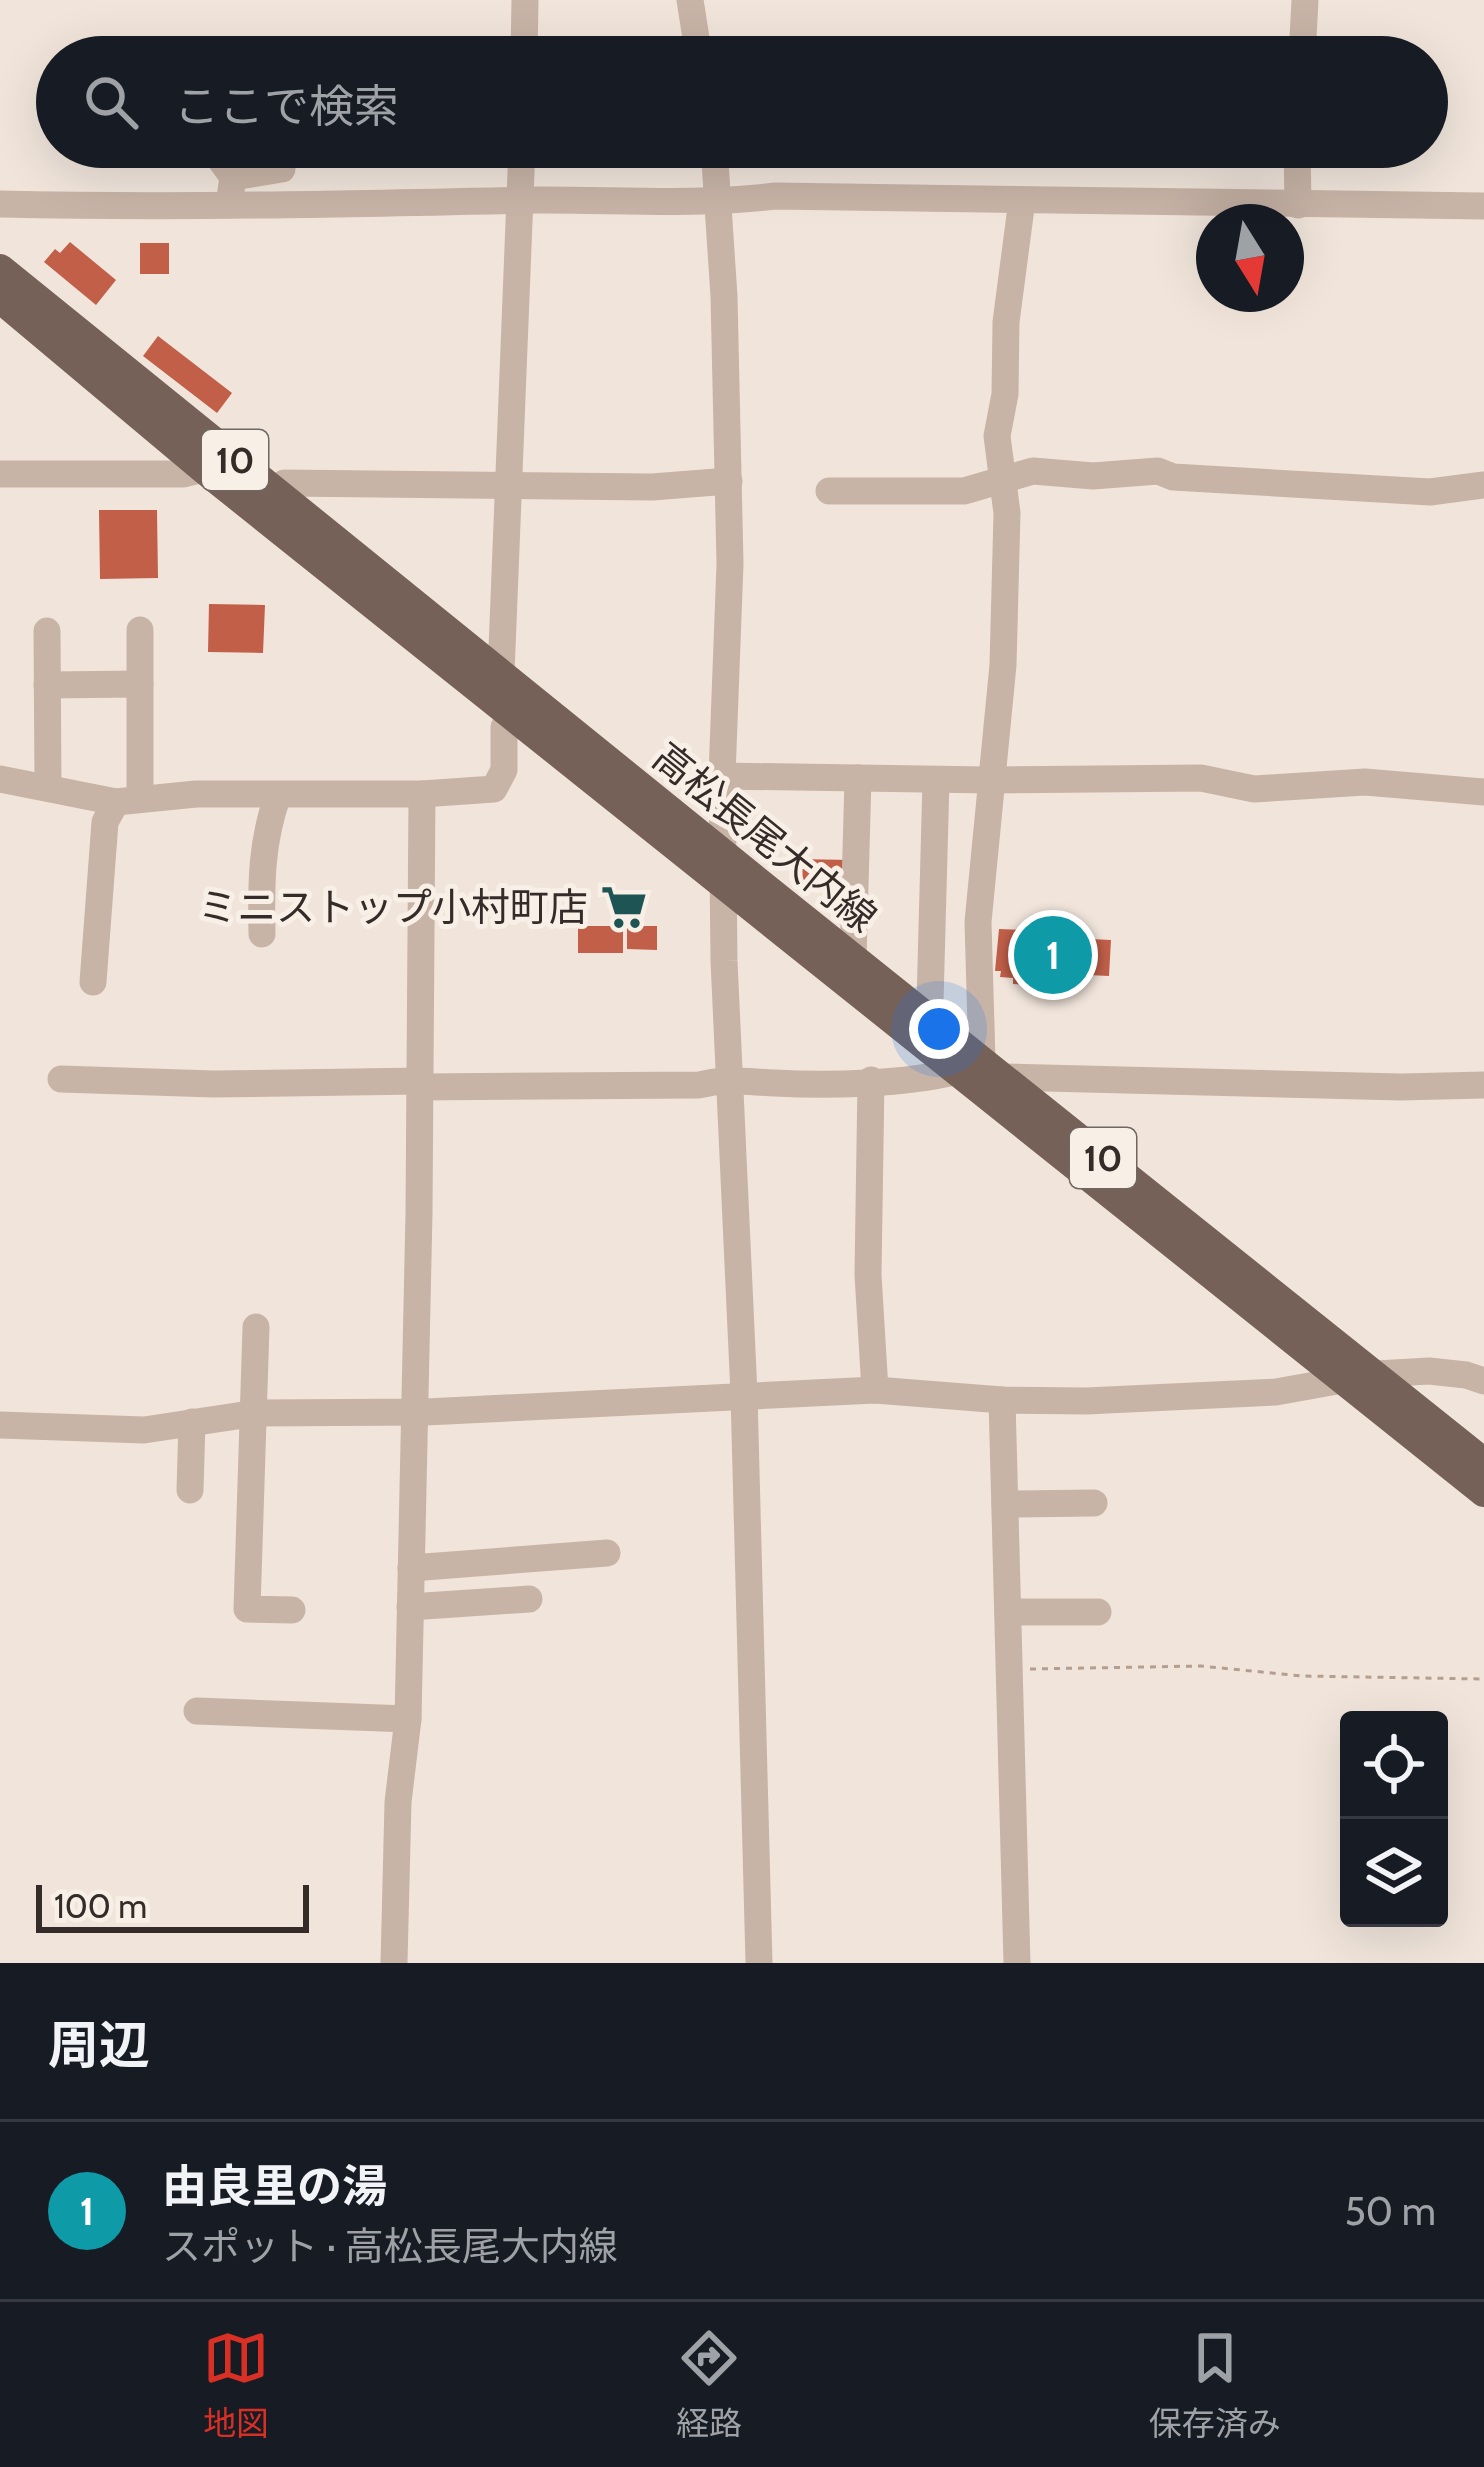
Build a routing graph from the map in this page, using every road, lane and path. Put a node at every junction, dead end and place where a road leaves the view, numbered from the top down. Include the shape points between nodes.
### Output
1 (525, 0) edge
2 (690, 0) edge
3 (1305, 0) edge
4 (524, 36) edge
5 (696, 36) edge
6 (1303, 36) edge
7 (223, 168) edge
8 (522, 168) edge
9 (716, 168) edge
10 (1297, 168) edge
11 (282, 169) dead end
12 (231, 191) junction
13 (1022, 200) junction
14 (521, 201) junction
15 (719, 203) junction
16 (0, 204) edge
17 (1243, 204) edge
18 (1298, 204) edge
19 (1304, 205) edge
20 (1484, 206) edge
21 (0, 269) edge
22 (0, 298) edge
23 (204, 469) junction
24 (0, 474) edge
25 (1004, 479) junction
26 (729, 481) junction
27 (508, 484) junction
28 (1484, 485) edge
29 (274, 491) junction
30 (829, 491) dead end
31 (140, 630) dead end
32 (47, 631) dead end
33 (501, 674) junction
34 (140, 684) junction
35 (47, 685) junction
36 (519, 704) junction
37 (722, 776) junction
38 (859, 778) junction
39 (0, 779) edge
40 (936, 780) junction
41 (989, 780) junction
42 (48, 788) junction
43 (1484, 792) edge
44 (422, 794) junction
45 (278, 795) junction
46 (128, 800) junction
47 (723, 852) junction
48 (724, 884) junction
49 (262, 934) dead end
50 (853, 959) junction
51 (93, 982) dead end
52 (930, 1002) dead end
53 (981, 1069) junction
54 (732, 1077) junction
55 (61, 1079) dead end
56 (872, 1080) junction
57 (420, 1084) junction
58 (1484, 1085) edge
59 (256, 1327) dead end
60 (1376, 1374) junction
61 (1345, 1379) junction
62 (1484, 1381) edge
63 (875, 1390) junction
64 (744, 1394) junction
65 (1002, 1400) junction
66 (414, 1412) junction
67 (256, 1414) junction
68 (192, 1422) junction
69 (0, 1425) edge
70 (1484, 1463) edge
71 (190, 1490) dead end
72 (1484, 1492) edge
73 (1094, 1503) dead end
74 (1005, 1504) junction
75 (607, 1552) dead end
76 (411, 1568) junction
77 (529, 1599) dead end
78 (410, 1606) junction
79 (292, 1610) dead end
80 (1008, 1612) junction
81 (1098, 1612) dead end
82 (1010, 1668) junction
83 (1484, 1679) edge
84 (197, 1712) dead end
85 (408, 1719) junction
86 (394, 1963) edge
87 (759, 1963) edge
88 (1017, 1963) edge

1 - 4 street
2 - 5 street
3 - 6 street
7 - 12 street
8 - 14 street
9 - 15 street
10 - 18 street
11 - 12 street
12 - 14 street
12 - 16 street
13 - 15 street via 776,196
13 - 17 street
13 - 25 street via 997,436
14 - 15 street
14 - 27 street
15 - 26 street
19 - 20 street
21 - 29 main road, 高松長尾大内線 / 10
22 - 23 main road, 高松長尾大内線 / 10
23 - 24 street
23 - 36 main road, 高松長尾大内線 / 10
25 - 28 street via 1033,471 1158,471 1430,492
25 - 30 street via 964,491
25 - 41 street via 1003,664
26 - 27 street
26 - 37 street
27 - 29 street via 284,483
27 - 33 street
29 - 33 main road, 高松長尾大内線 / 10
31 - 34 street
32 - 35 street
33 - 36 main road, 高松長尾大内線 / 10
34 - 35 street
34 - 46 street
35 - 42 street
36 - 44 street via 504,728 504,770 494,789
36 - 47 main road, 高松長尾大内線 / 10
36 - 48 main road, 高松長尾大内線 / 10
37 - 38 street
37 - 47 street
38 - 40 street
38 - 50 street
39 - 42 street
40 - 41 street
40 - 52 street
41 - 43 street via 1201,778 1254,789 1365,782
41 - 53 street via 978,922
42 - 46 street
44 - 45 street
44 - 57 street
45 - 46 street
45 - 49 street via 261,866
46 - 51 street via 105,822
47 - 48 street
47 - 50 main road, 高松長尾大内線 / 10
48 - 53 main road, 高松長尾大内線 / 10
48 - 54 street
50 - 53 main road, 高松長尾大内線 / 10
53 - 56 street
53 - 58 street
53 - 60 main road, 高松長尾大内線 / 10
53 - 61 main road, 高松長尾大内線 / 10
54 - 56 street
54 - 57 street via 699,1085
54 - 64 street
55 - 57 street
56 - 63 street
57 - 66 street
59 - 67 street
60 - 61 street
60 - 62 street
60 - 70 main road, 高松長尾大内線 / 10
61 - 65 street via 1276,1392
61 - 72 main road, 高松長尾大内線 / 10
63 - 64 street
63 - 65 street
64 - 66 street
64 - 87 street
65 - 74 street
66 - 67 street
66 - 76 street
67 - 68 street
67 - 79 street via 247,1609
68 - 69 street via 144,1430
68 - 71 street
73 - 74 street
74 - 80 street
75 - 76 street
76 - 78 street
77 - 78 street
78 - 85 street
80 - 81 street
80 - 82 street
82 - 83 path via 1201,1666
82 - 88 street
84 - 85 street
85 - 86 street

